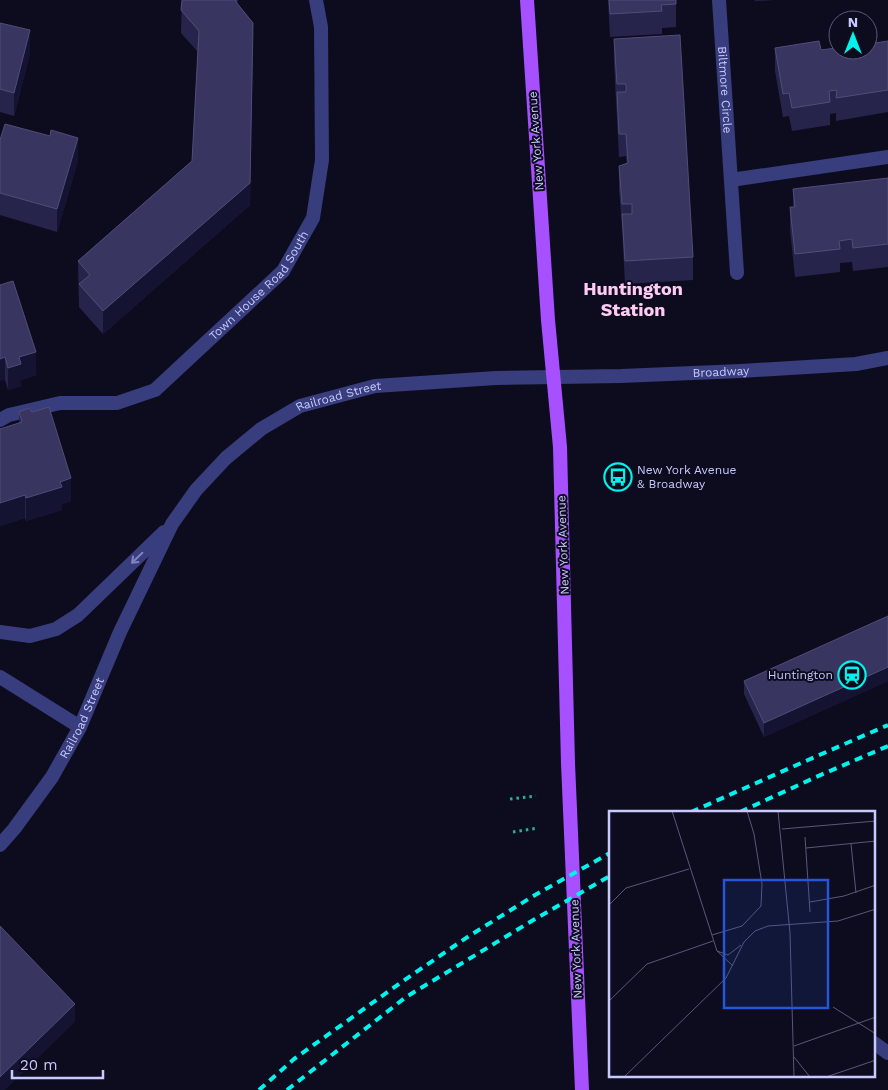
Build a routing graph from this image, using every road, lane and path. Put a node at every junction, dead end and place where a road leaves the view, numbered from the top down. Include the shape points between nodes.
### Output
1 (316, 0) edge
2 (527, 0) edge
3 (720, 0) edge
4 (888, 157) edge
5 (731, 180) junction
6 (737, 273) dead end
7 (888, 358) edge
8 (553, 377) junction
9 (0, 420) edge
10 (172, 524) junction
11 (0, 632) edge
12 (0, 676) edge
13 (80, 727) junction
14 (536, 796) dead end
15 (510, 799) dead end
16 (538, 828) dead end
17 (514, 832) dead end
18 (0, 845) edge
19 (876, 1044) edge
20 (888, 1053) edge
21 (582, 1090) edge

1 - 9 street, Town House Road South via 320,27 322,160 313,218 283,271 155,390 117,403 60,404
2 - 8 main road, New York Avenue
3 - 5 street, Biltmore Circle
4 - 5 street
5 - 6 street, Biltmore Circle
7 - 8 street, Broadway via 856,364 741,371
8 - 10 street, Railroad Street via 375,386 300,406 262,429 226,458 196,490
8 - 21 main road, New York Avenue via 560,448 568,763
10 -> 11 street, Railroad Street via 78,615 56,629 30,636
10 - 13 street, Railroad Street via 120,632
12 - 13 street
13 - 18 street, Railroad Street via 52,777
14 - 15 path
16 - 17 path
19 - 20 street

